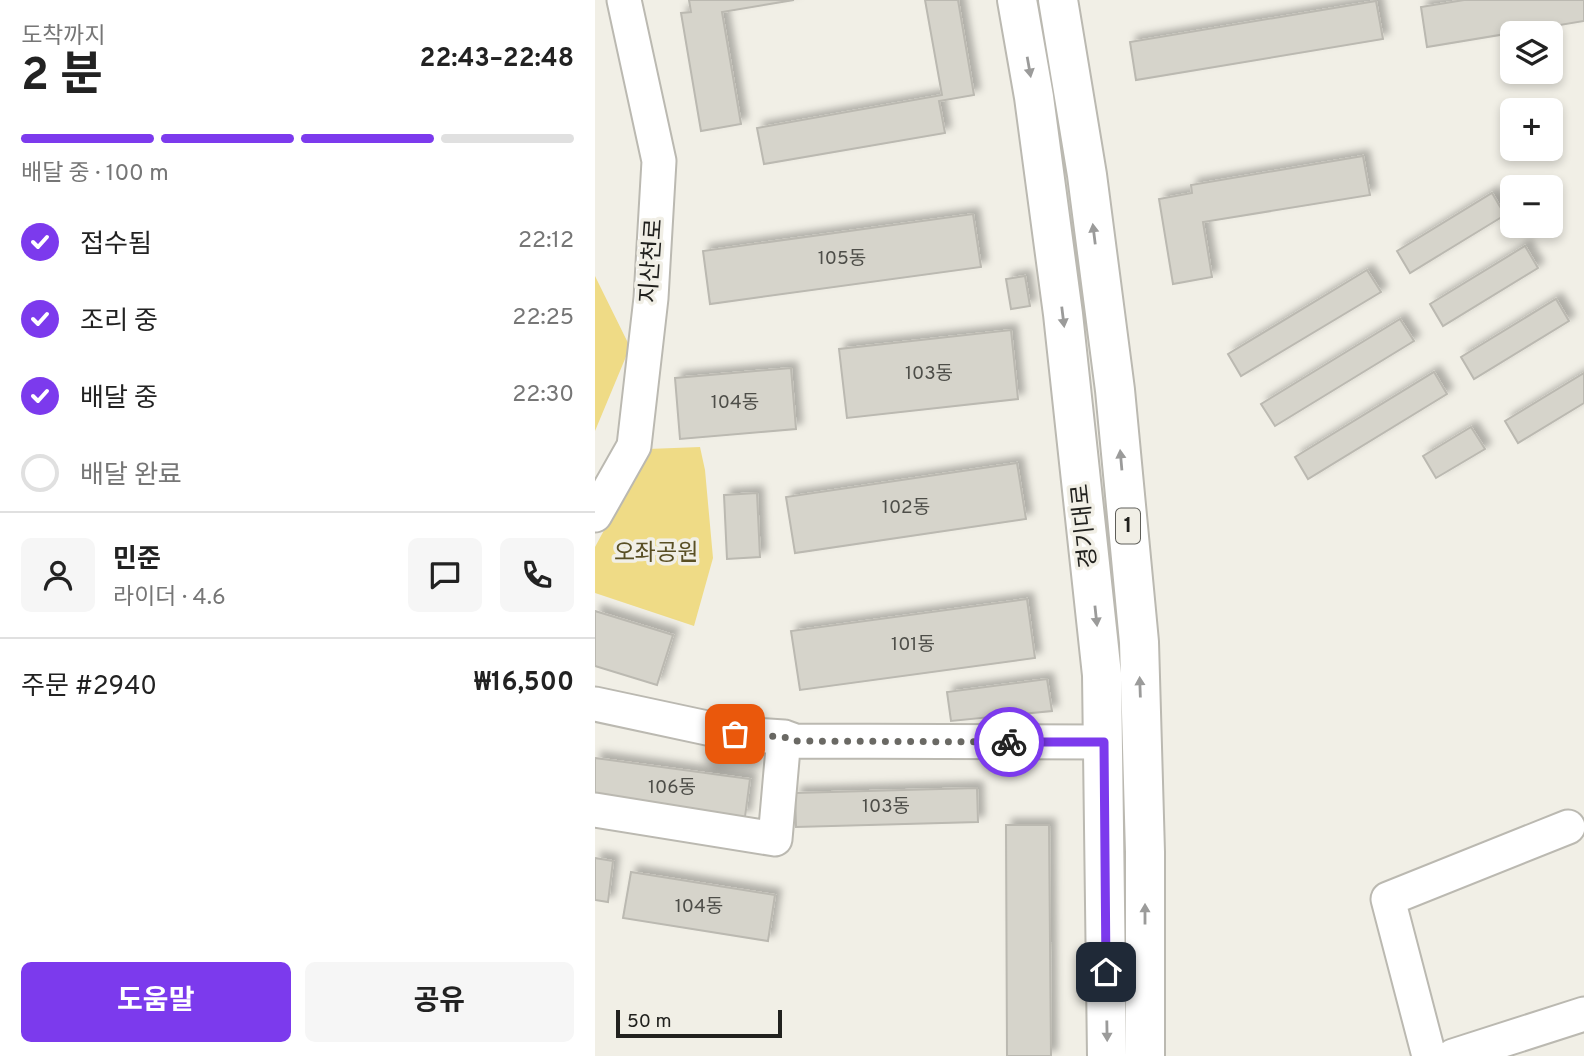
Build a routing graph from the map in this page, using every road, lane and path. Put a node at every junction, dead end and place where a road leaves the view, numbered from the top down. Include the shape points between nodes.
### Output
1 (624, 0) edge
2 (1017, 0) edge
3 (1058, 0) edge
4 (595, 515) edge
5 (595, 704) edge
6 (784, 737) junction
7 (1104, 742) junction
8 (595, 810) edge
9 (1568, 827) dead end
10 (1584, 1014) edge
11 (1107, 1056) edge
12 (1145, 1056) edge
13 (1429, 1056) edge
14 (1453, 1056) edge

1 - 4 street, 지산천로 via 659,161 651,298 633,446
2 -> 7 main road, 경기대로 / 1 via 1063,314 1102,675
12 -> 3 main road, 경기대로 / 1 via 1139,642 1115,390
5 - 6 street via 735,734
6 - 7 street via 795,741
6 - 8 street via 775,839
7 -> 11 main road, 경기대로 / 1
9 - 13 street via 1388,899
10 - 14 street

